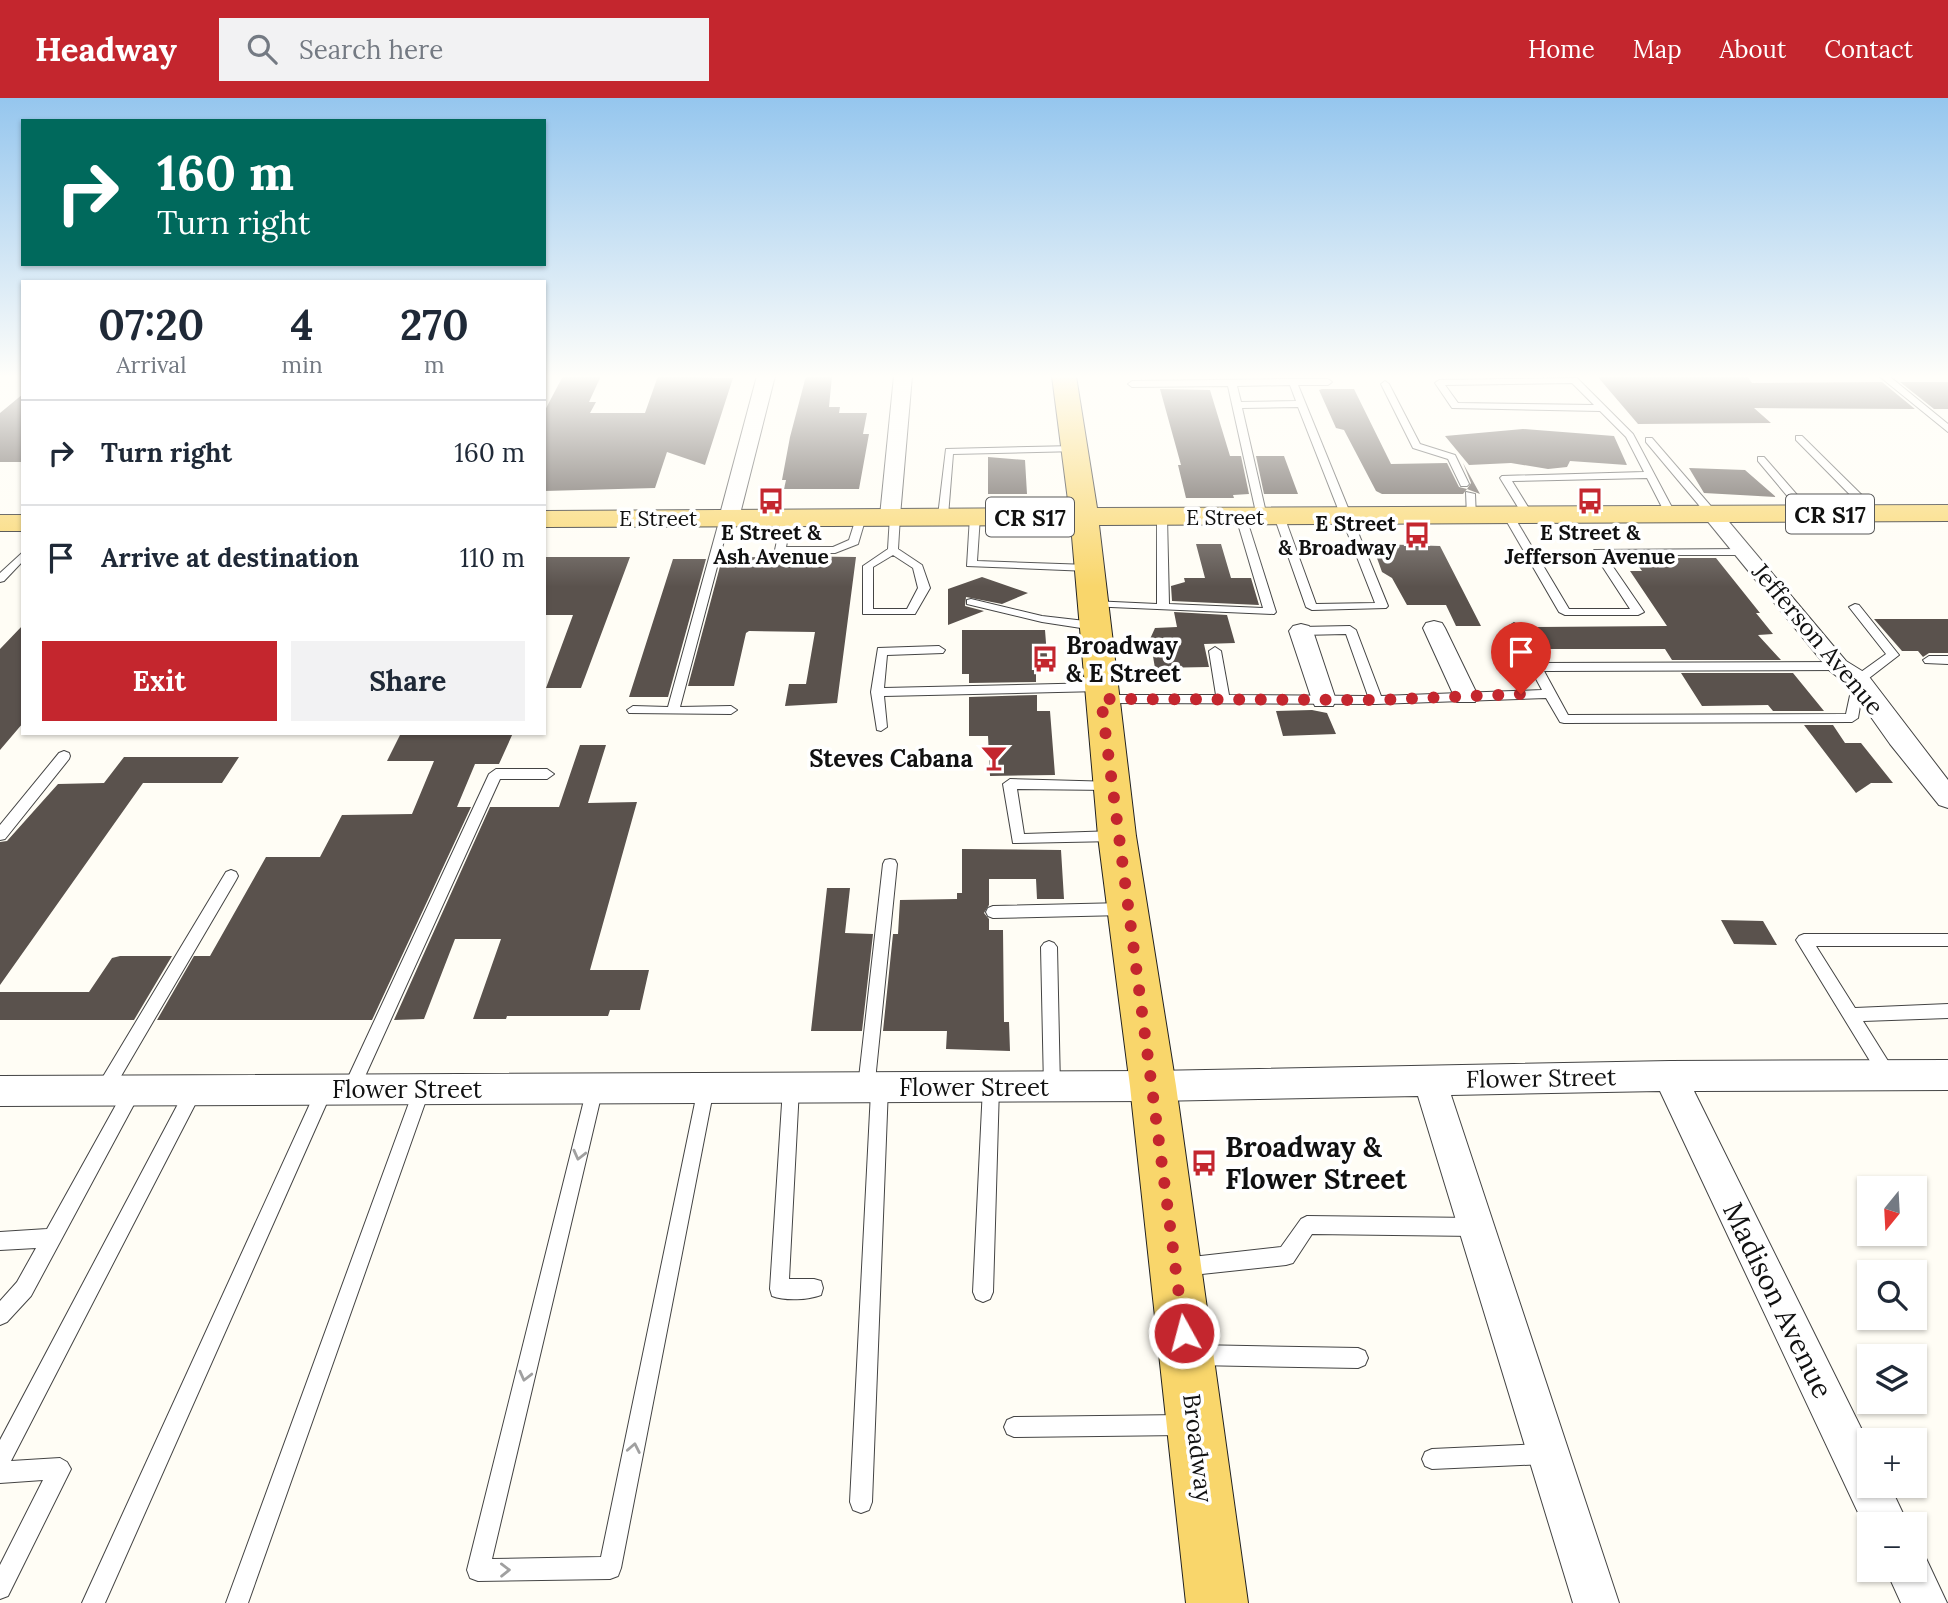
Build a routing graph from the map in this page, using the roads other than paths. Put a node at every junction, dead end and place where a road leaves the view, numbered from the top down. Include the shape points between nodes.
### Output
1 (747, 446) edge
2 (898, 446) edge
3 (1245, 446) edge
4 (1320, 446) edge
5 (1417, 446) edge
6 (1635, 446) edge
7 (1654, 446) edge
8 (1807, 446) edge
9 (1075, 449) joint
10 (1761, 459) dead end
11 (1650, 475) junction
12 (1464, 484) dead end
13 (1948, 513) edge
14 (1712, 514) junction
15 (1808, 514) junction
16 (1875, 514) junction
17 (1518, 515) junction
18 (1671, 515) junction
19 (893, 516) junction
20 (943, 516) junction
21 (975, 516) junction
22 (1349, 516) junction
23 (727, 517) junction
24 (1084, 517) junction
25 (1162, 517) junction
26 (1261, 517) junction
27 (546, 519) edge
28 (0, 523) edge
29 (21, 523) edge
30 (892, 550) junction
31 (1744, 552) junction
32 (21, 557) edge
33 (1089, 568) junction
34 (0, 579) edge
35 (971, 602) dead end
36 (1163, 607) junction
37 (1855, 607) dead end
38 (1093, 615) junction
39 (1514, 627) dead end
40 (1434, 628) dead end
41 (1301, 631) joint
42 (939, 650) dead end
43 (1215, 651) dead end
44 (1929, 660) dead end
45 (1948, 660) edge
46 (1536, 667) junction
47 (1848, 673) junction
48 (877, 692) junction
49 (1101, 693) junction
50 (1548, 694) junction
51 (1466, 696) junction
52 (1223, 699) junction
53 (1324, 700) junction
54 (1376, 700) junction
55 (633, 710) dead end
56 (731, 710) dead end
57 (673, 711) junction
58 (881, 727) dead end
59 (64, 756) dead end
60 (547, 774) dead end
61 (1112, 785) junction
62 (1948, 797) edge
63 (0, 835) edge
64 (1117, 836) junction
65 (890, 864) dead end
66 (231, 876) dead end
67 (1129, 909) junction
68 (993, 912) dead end
69 (1948, 940) edge
70 (1049, 947) dead end
71 (1948, 1011) edge
72 (1850, 1015) junction
73 (1888, 1075) junction
74 (1948, 1075) edge
75 (1670, 1076) junction
76 (1430, 1081) junction
77 (1153, 1086) junction
78 (873, 1087) junction
79 (991, 1087) junction
80 (1052, 1087) junction
81 (595, 1088) junction
82 (706, 1088) junction
83 (791, 1088) junction
84 (338, 1089) junction
85 (422, 1089) junction
86 (119, 1090) junction
87 (194, 1090) junction
88 (0, 1091) edge
89 (1476, 1227) junction
90 (52, 1238) junction
91 (0, 1241) edge
92 (1175, 1268) junction
93 (814, 1288) dead end
94 (983, 1292) dead end
95 (0, 1315) edge
96 (1186, 1355) junction
97 (1358, 1359) dead end
98 (1195, 1425) junction
99 (1014, 1427) dead end
100 (1549, 1454) junction
101 (1432, 1459) dead end
102 (0, 1461) edge
103 (0, 1472) edge
104 (861, 1502) dead end
105 (1880, 1512) edge
106 (1914, 1582) edge
107 (0, 1588) edge
108 (93, 1603) edge
109 (237, 1603) edge
110 (1217, 1603) edge
111 (1596, 1603) edge
112 (1924, 1603) edge

1 - 23 street
2 - 19 street
3 - 26 lane
4 - 22 lane
5 - 12 lane via 1452,457
6 - 11 lane
7 - 14 lane
8 - 16 lane
9 - 20 lane via 949,451
9 - 24 main road, Broadway
10 - 15 lane
11 - 17 lane via 1505,478
11 - 18 lane
13 - 16 main road, E Street / CR S17
14 - 15 main road, E Street / CR S17
14 - 18 main road, E Street / CR S17
14 - 31 street, Jefferson Avenue
15 - 16 main road, E Street / CR S17
17 - 18 main road, E Street / CR S17
17 - 22 main road, E Street / CR S17 via 1471,505
17 - 31 lane via 1565,612 1638,612 1598,552
19 - 20 main road, E Street / CR S17
19 - 23 main road, E Street / CR S17
19 - 30 lane
20 - 21 main road, E Street / CR S17
21 - 24 main road, E Street / CR S17
21 - 33 lane via 971,564
22 - 26 main road, E Street / CR S17
22 - 26 lane via 1382,606 1312,607
23 - 27 main road, E Street / CR S17
23 - 57 lane
24 - 25 main road, E Street / CR S17
24 - 33 main road, Broadway
25 - 26 main road, E Street / CR S17
25 - 36 lane
26 - 36 lane via 1270,612
28 - 29 main road
30 - 30 lane via 868,566 867,612 911,612 924,587 918,566
31 - 47 street, Jefferson Avenue
32 - 34 lane
33 - 38 main road, Broadway
35 - 38 lane via 1042,619
36 - 38 lane
37 - 47 lane via 1894,655
38 - 49 main road, Broadway
39 - 46 lane
40 - 51 street
41 - 53 street
41 - 54 lane via 1350,630
42 - 48 lane via 882,651
43 - 52 lane
44 - 45 lane
46 - 47 lane
46 - 50 lane
47 - 50 lane via 1853,718 1564,719
47 - 62 street, Jefferson Avenue
48 - 49 lane
48 - 58 lane
49 - 52 lane
49 - 61 main road, Broadway
50 - 51 lane
51 - 54 lane
52 - 53 lane
53 - 54 lane
55 - 57 lane
56 - 57 lane
59 - 63 lane
60 - 84 lane via 496,774
61 - 64 main road, Broadway
61 - 64 lane via 1010,784 1018,839
64 - 67 main road, Broadway
65 - 78 lane
66 - 86 lane
67 - 68 lane
67 - 77 main road, Broadway
69 - 72 lane via 1804,940
70 - 80 lane
71 - 72 lane
72 - 73 lane
73 - 74 street, Flower Street
73 - 75 street, Flower Street
75 - 76 street, Flower Street
75 - 105 street, Madison Avenue
76 - 77 street, Flower Street
76 - 89 street
77 - 80 street, Flower Street
77 - 92 main road, Broadway
78 - 79 street, Flower Street
78 - 83 street, Flower Street
78 - 104 lane
79 - 80 street, Flower Street
79 - 94 lane
81 - 82 street, Flower Street
81 -> 82 lane via 478,1570 610,1569
81 - 85 street, Flower Street
82 - 83 street, Flower Street
83 - 93 lane via 779,1289
84 - 85 street, Flower Street
84 - 87 street, Flower Street
84 - 108 lane
85 - 109 lane
86 - 87 street, Flower Street
86 - 88 street, Flower Street
86 - 90 lane
87 - 102 lane
89 - 92 lane via 1307,1225 1286,1256
89 - 100 street
90 - 91 lane
90 - 95 lane via 24,1289
92 - 96 main road, Broadway
96 - 97 lane
96 - 98 main road, Broadway
98 - 99 lane
98 - 110 main road, Broadway
100 - 101 lane
100 - 111 street
103 - 107 lane via 60,1469
106 - 112 street

